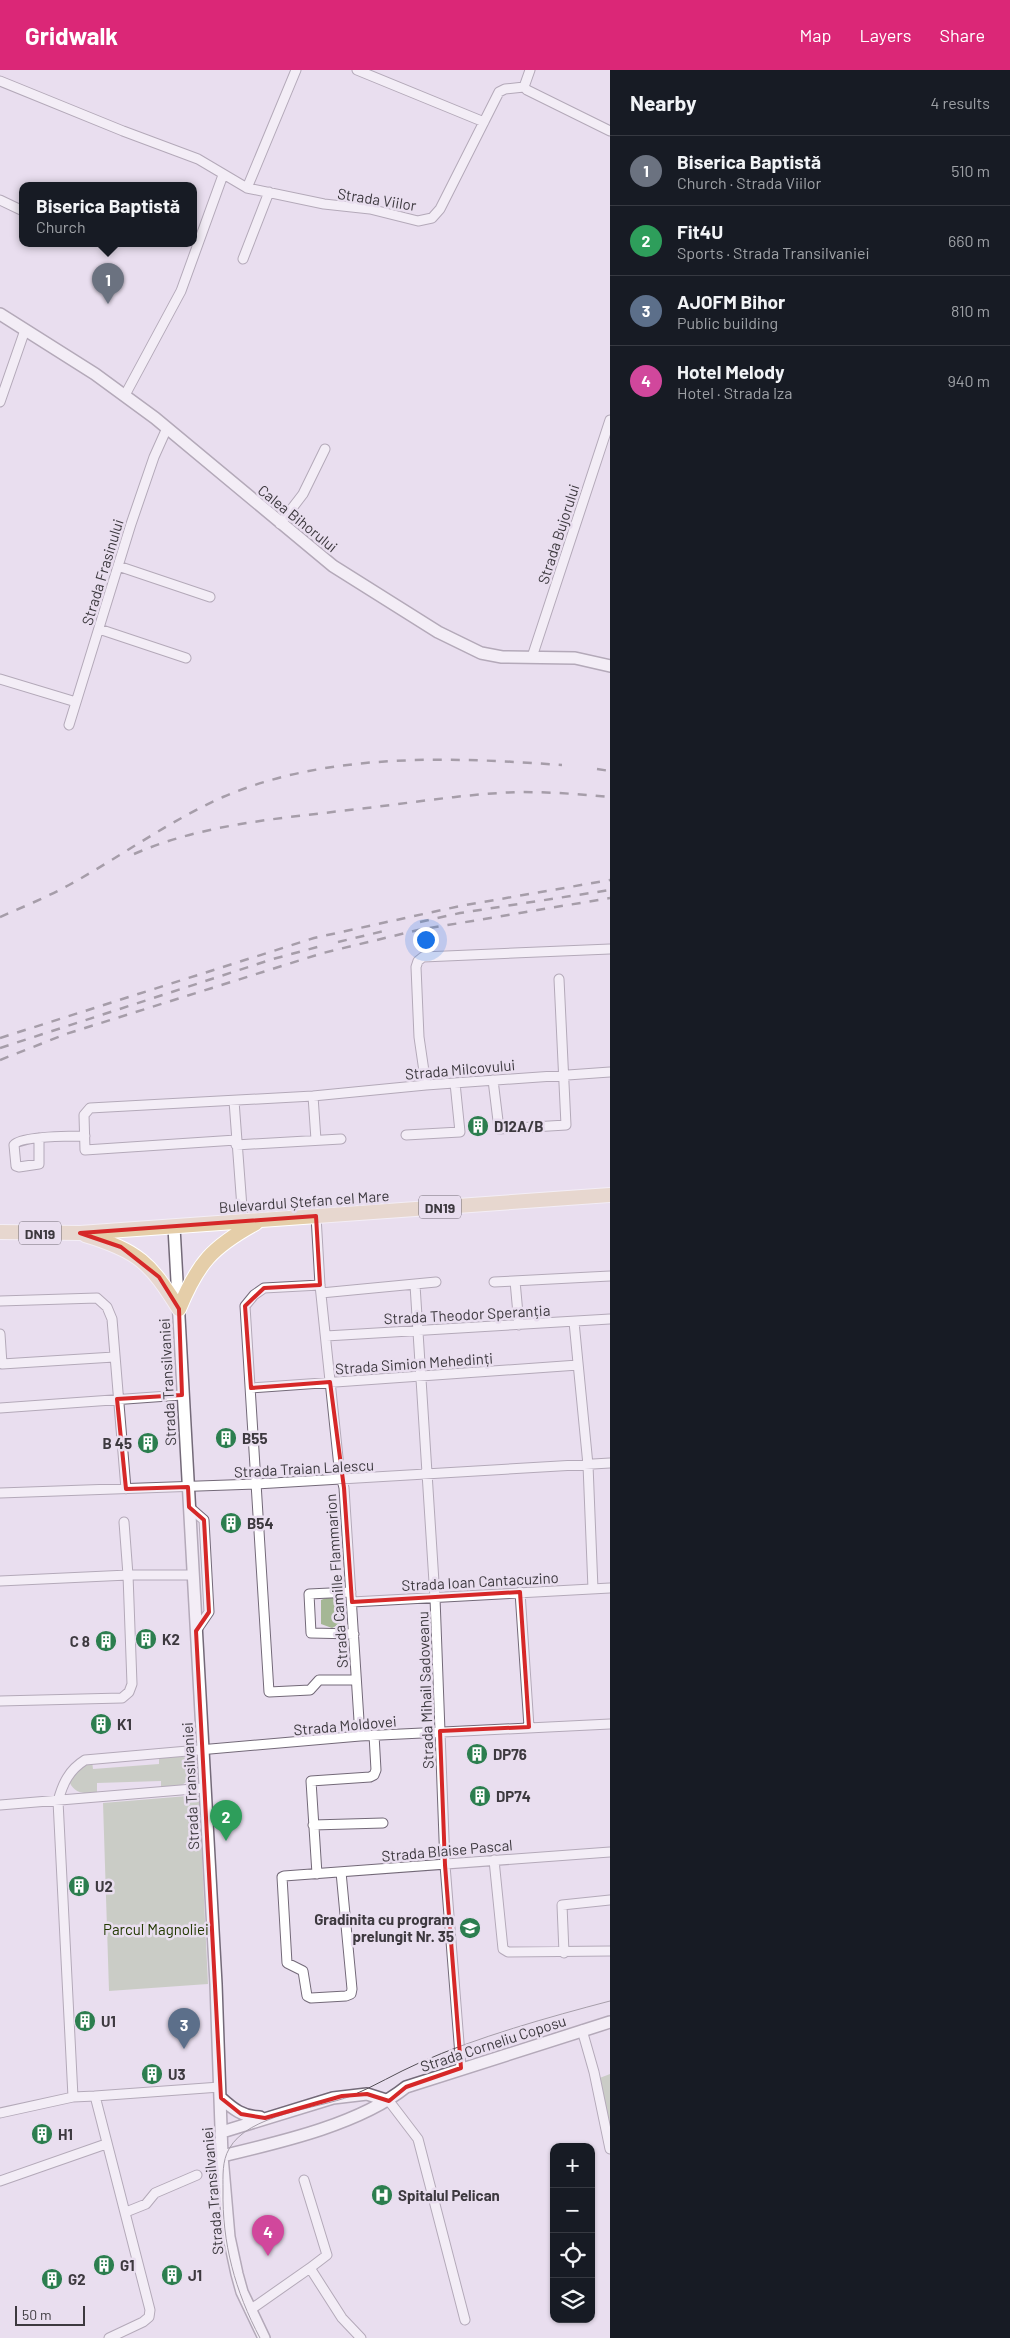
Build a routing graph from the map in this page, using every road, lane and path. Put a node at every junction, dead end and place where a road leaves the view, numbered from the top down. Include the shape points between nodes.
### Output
1 (296, 70) edge
2 (358, 70) edge
3 (530, 70) edge
4 (0, 81) edge
5 (524, 87) junction
6 (484, 122) junction
7 (610, 131) edge
8 (223, 175) junction
9 (248, 188) junction
10 (269, 192) junction
11 (0, 200) edge
12 (19, 209) edge
13 (197, 246) edge
14 (197, 247) edge
15 (243, 259) dead end
16 (0, 314) edge
17 (25, 330) junction
18 (125, 395) junction
19 (0, 402) edge
20 (610, 420) edge
21 (167, 428) junction
22 (325, 449) dead end
23 (280, 524) junction
24 (118, 566) junction
25 (210, 597) dead end
26 (99, 629) junction
27 (532, 657) junction
28 (186, 658) dead end
29 (610, 666) edge
30 (0, 678) edge
31 (76, 702) junction
32 (68, 725) dead end
33 (610, 949) edge
34 (560, 979) dead end
35 (610, 1072) edge
36 (562, 1074) junction
37 (493, 1080) junction
38 (455, 1082) junction
39 (426, 1085) junction
40 (313, 1096) junction
41 (234, 1101) junction
42 (406, 1135) dead end
43 (85, 1136) junction
44 (39, 1138) dead end
45 (341, 1139) dead end
46 (316, 1140) junction
47 (236, 1142) junction
48 (610, 1195) edge
49 (316, 1216) junction
50 (261, 1220) junction
51 (243, 1221) junction
52 (174, 1227) junction
53 (0, 1232) edge
54 (80, 1233) junction
55 (610, 1276) edge
56 (515, 1281) junction
57 (436, 1282) dead end
58 (494, 1282) dead end
59 (415, 1285) junction
60 (321, 1289) junction
61 (0, 1302) edge
62 (179, 1309) junction
63 (610, 1319) edge
64 (574, 1322) junction
65 (519, 1325) junction
66 (419, 1331) junction
67 (0, 1334) edge
68 (326, 1336) junction
69 (114, 1357) junction
70 (578, 1365) junction
71 (422, 1377) junction
72 (330, 1382) junction
73 (251, 1388) junction
74 (182, 1395) junction
75 (117, 1399) junction
76 (0, 1408) edge
77 (610, 1463) edge
78 (588, 1465) junction
79 (428, 1475) junction
80 (342, 1479) junction
81 (256, 1484) junction
82 (188, 1487) junction
83 (126, 1489) junction
84 (0, 1493) edge
85 (189, 1507) junction
86 (124, 1522) dead end
87 (128, 1575) junction
88 (193, 1575) junction
89 (0, 1581) edge
90 (610, 1588) edge
91 (593, 1589) junction
92 (351, 1592) junction
93 (520, 1592) junction
94 (435, 1598) junction
95 (352, 1602) junction
96 (196, 1631) junction
97 (354, 1634) junction
98 (356, 1680) junction
99 (0, 1700) edge
100 (610, 1724) edge
101 (529, 1727) junction
102 (440, 1731) junction
103 (360, 1736) junction
104 (374, 1736) junction
105 (202, 1750) junction
106 (205, 1788) junction
107 (58, 1801) junction
108 (0, 1805) edge
109 (383, 1823) dead end
110 (313, 1825) junction
111 (610, 1852) edge
112 (494, 1860) junction
113 (445, 1865) junction
114 (341, 1872) junction
115 (317, 1874) junction
116 (610, 1900) edge
117 (610, 1951) edge
118 (564, 1953) junction
119 (610, 2022) edge
120 (582, 2030) junction
121 (461, 2068) junction
122 (220, 2092) junction
123 (94, 2096) junction
124 (72, 2097) junction
125 (389, 2101) junction
126 (0, 2113) edge
127 (265, 2118) junction
128 (222, 2132) junction
129 (106, 2144) junction
130 (610, 2149) edge
131 (222, 2156) junction
132 (197, 2175) dead end
133 (304, 2180) dead end
134 (0, 2181) edge
135 (126, 2212) junction
136 (310, 2268) junction
137 (250, 2310) junction
138 (465, 2320) dead end
139 (110, 2338) edge
140 (264, 2338) edge
141 (361, 2338) edge

1 - 9 street
2 - 6 street
3 - 5 street
4 - 8 street, Strada Viilor via 198,159
5 - 6 street, Strada Viilor via 499,92
5 - 7 street
6 - 10 street, Strada Viilor via 440,209 432,218 418,221 370,209 324,204
8 - 9 street, Strada Viilor
8 - 13 street
9 - 10 street, Strada Viilor
10 - 15 street
11 - 12 street
14 - 18 street via 181,290
16 - 17 main road, Calea Bihorului
17 - 18 main road, Calea Bihorului
17 - 19 street
18 - 21 main road, Calea Bihorului
20 - 27 street, Strada Bujorului
21 - 23 main road, Calea Bihorului
21 - 24 street, Strada Frasinului via 154,457
22 - 23 street via 303,494
23 - 27 main road, Calea Bihorului via 333,566 460,645 502,657
24 - 25 street
24 - 26 street, Strada Frasinului
26 - 28 street
26 - 31 street, Strada Frasinului
27 - 29 main road, Calea Bihorului via 575,658
30 - 31 street
31 - 32 street, Strada Frasinului
33 - 39 street via 423,957 416,967 419,1036
34 - 36 street
35 - 36 street, Strada Milcovului
36 - 37 street, Strada Milcovului
36 - 37 street via 566,1125 498,1129
37 - 38 street, Strada Milcovului
38 - 39 street, Strada Milcovului
38 - 42 street via 460,1132
39 - 40 street, Strada Milcovului
40 - 41 street, Strada Milcovului
40 - 46 street
41 - 43 street, Strada Milcovului via 90,1108 84,1115
41 - 47 street
43 - 44 street
43 - 47 street via 85,1150
45 - 46 street
46 - 47 street
47 - 51 street
48 - 49 main road, Bulevardul Ștefan cel Mare / DN19
49 - 50 main road, Bulevardul Ștefan cel Mare / DN19
49 - 60 street, Strada Camille Flammarion
50 - 51 main road, Bulevardul Ștefan cel Mare / DN19
50 - 62 main road via 237,1233 208,1258 191,1280
51 - 52 main road, Bulevardul Ștefan cel Mare / DN19
52 - 54 main road, Bulevardul Ștefan cel Mare / DN19
52 - 62 main road, Strada Transilvaniei
53 - 54 main road, Bulevardul Ștefan cel Mare / DN19
54 - 62 main road via 121,1247 150,1267
55 - 56 street
56 - 58 street
56 - 65 street
57 - 59 street
59 - 60 street
59 - 66 street, Strada Mihail Sadoveanu
60 - 68 street, Strada Camille Flammarion
60 - 73 street via 264,1288 246,1306
61 - 69 street via 97,1298 107,1307 112,1319
62 - 74 main road, Strada Transilvaniei
63 - 64 street, Strada Theodor Speranția
64 - 65 street, Strada Theodor Speranția
64 - 70 street
65 - 66 street, Strada Theodor Speranția
66 - 68 street, Strada Theodor Speranția
66 - 71 street, Strada Mihail Sadoveanu
67 - 69 street via 2,1364
68 - 72 street, Strada Camille Flammarion
69 - 75 street
70 - 71 street, Strada Simion Mehedinți
70 - 78 street
71 - 72 street, Strada Simion Mehedinți
71 - 79 street, Strada Mihail Sadoveanu
72 - 73 street, Strada Simion Mehedinți
72 - 80 street, Strada Camille Flammarion
73 - 81 street
74 - 75 street
74 - 82 main road, Strada Transilvaniei
75 - 76 street
75 - 83 street
77 - 78 street, Strada Traian Lalescu
78 - 79 street, Strada Traian Lalescu
78 - 91 street
79 - 80 street, Strada Traian Lalescu
79 - 94 street, Strada Mihail Sadoveanu
80 - 81 street, Strada Traian Lalescu
80 - 92 street, Strada Camille Flammarion
81 - 82 street, Strada Traian Lalescu
81 - 98 street via 269,1692 310,1690 319,1680
82 - 83 street, Strada Traian Lalescu
82 - 85 main road, Strada Transilvaniei
83 - 84 street, Strada Traian Lalescu
85 - 88 main road, Strada Transilvaniei
85 - 96 street via 204,1520 209,1612
86 - 87 street
87 - 88 street
87 - 89 street
87 - 99 street via 132,1684 129,1692 122,1698
88 - 96 main road, Strada Transilvaniei
90 - 91 street, Strada Ioan Cantacuzino
91 - 93 street, Strada Ioan Cantacuzino
92 - 95 street, Strada Camille Flammarion
92 - 97 street via 309,1594 311,1633
93 - 94 street, Strada Ioan Cantacuzino
93 - 101 street
94 - 95 street, Strada Ioan Cantacuzino
94 - 102 street, Strada Mihail Sadoveanu
95 - 97 street, Strada Camille Flammarion
96 - 105 main road, Strada Transilvaniei
97 - 98 street, Strada Camille Flammarion
98 - 103 street, Strada Camille Flammarion
100 - 101 street, Strada Moldovei
101 - 102 street, Strada Moldovei
102 - 104 street, Strada Moldovei
102 - 113 street, Strada Mihail Sadoveanu
103 - 104 street, Strada Moldovei
103 - 105 street, Strada Moldovei
104 - 110 street via 374,1775 311,1781
105 - 106 main road, Strada Transilvaniei
105 - 107 street, Strada Moldovei via 85,1760 63,1781
106 - 107 street
106 - 122 main road, Strada Transilvaniei
107 - 108 street
107 - 124 street
109 - 110 street
110 - 115 street
111 - 112 street, Strada Blaise Pascal
112 - 113 street, Strada Blaise Pascal
112 - 118 street via 502,1950
113 - 114 street, Strada Blaise Pascal
113 - 121 street, Strada Mihail Sadoveanu
114 - 115 street, Strada Blaise Pascal
114 - 115 street, Strada Blaise Pascal via 351,1994 311,1998 303,1971 287,1963 282,1877
116 - 118 street via 562,1904
117 - 118 street
119 - 120 main road, Strada Corneliu Coposu
120 - 121 main road, Strada Corneliu Coposu
120 - 130 street
121 - 125 main road, Strada Corneliu Coposu via 406,2087
122 - 123 street
122 - 127 main road via 241,2114
122 - 128 main road, Strada Transilvaniei
123 - 124 street
123 - 129 street
124 - 126 street
125 - 127 main road via 367,2094 342,2096
125 - 131 main road, Strada Corneliu Coposu via 335,2124
125 - 138 street via 418,2139
127 - 128 main road
128 - 131 main road, Strada Transilvaniei
129 - 134 street
129 - 135 street
131 - 137 main road, Strada Transilvaniei via 231,2250
132 - 135 street via 155,2193 146,2204
133 - 136 street via 327,2255
135 - 139 street via 150,2317
136 - 137 street
136 - 141 street via 342,2318
137 - 140 main road, Strada Transilvaniei

